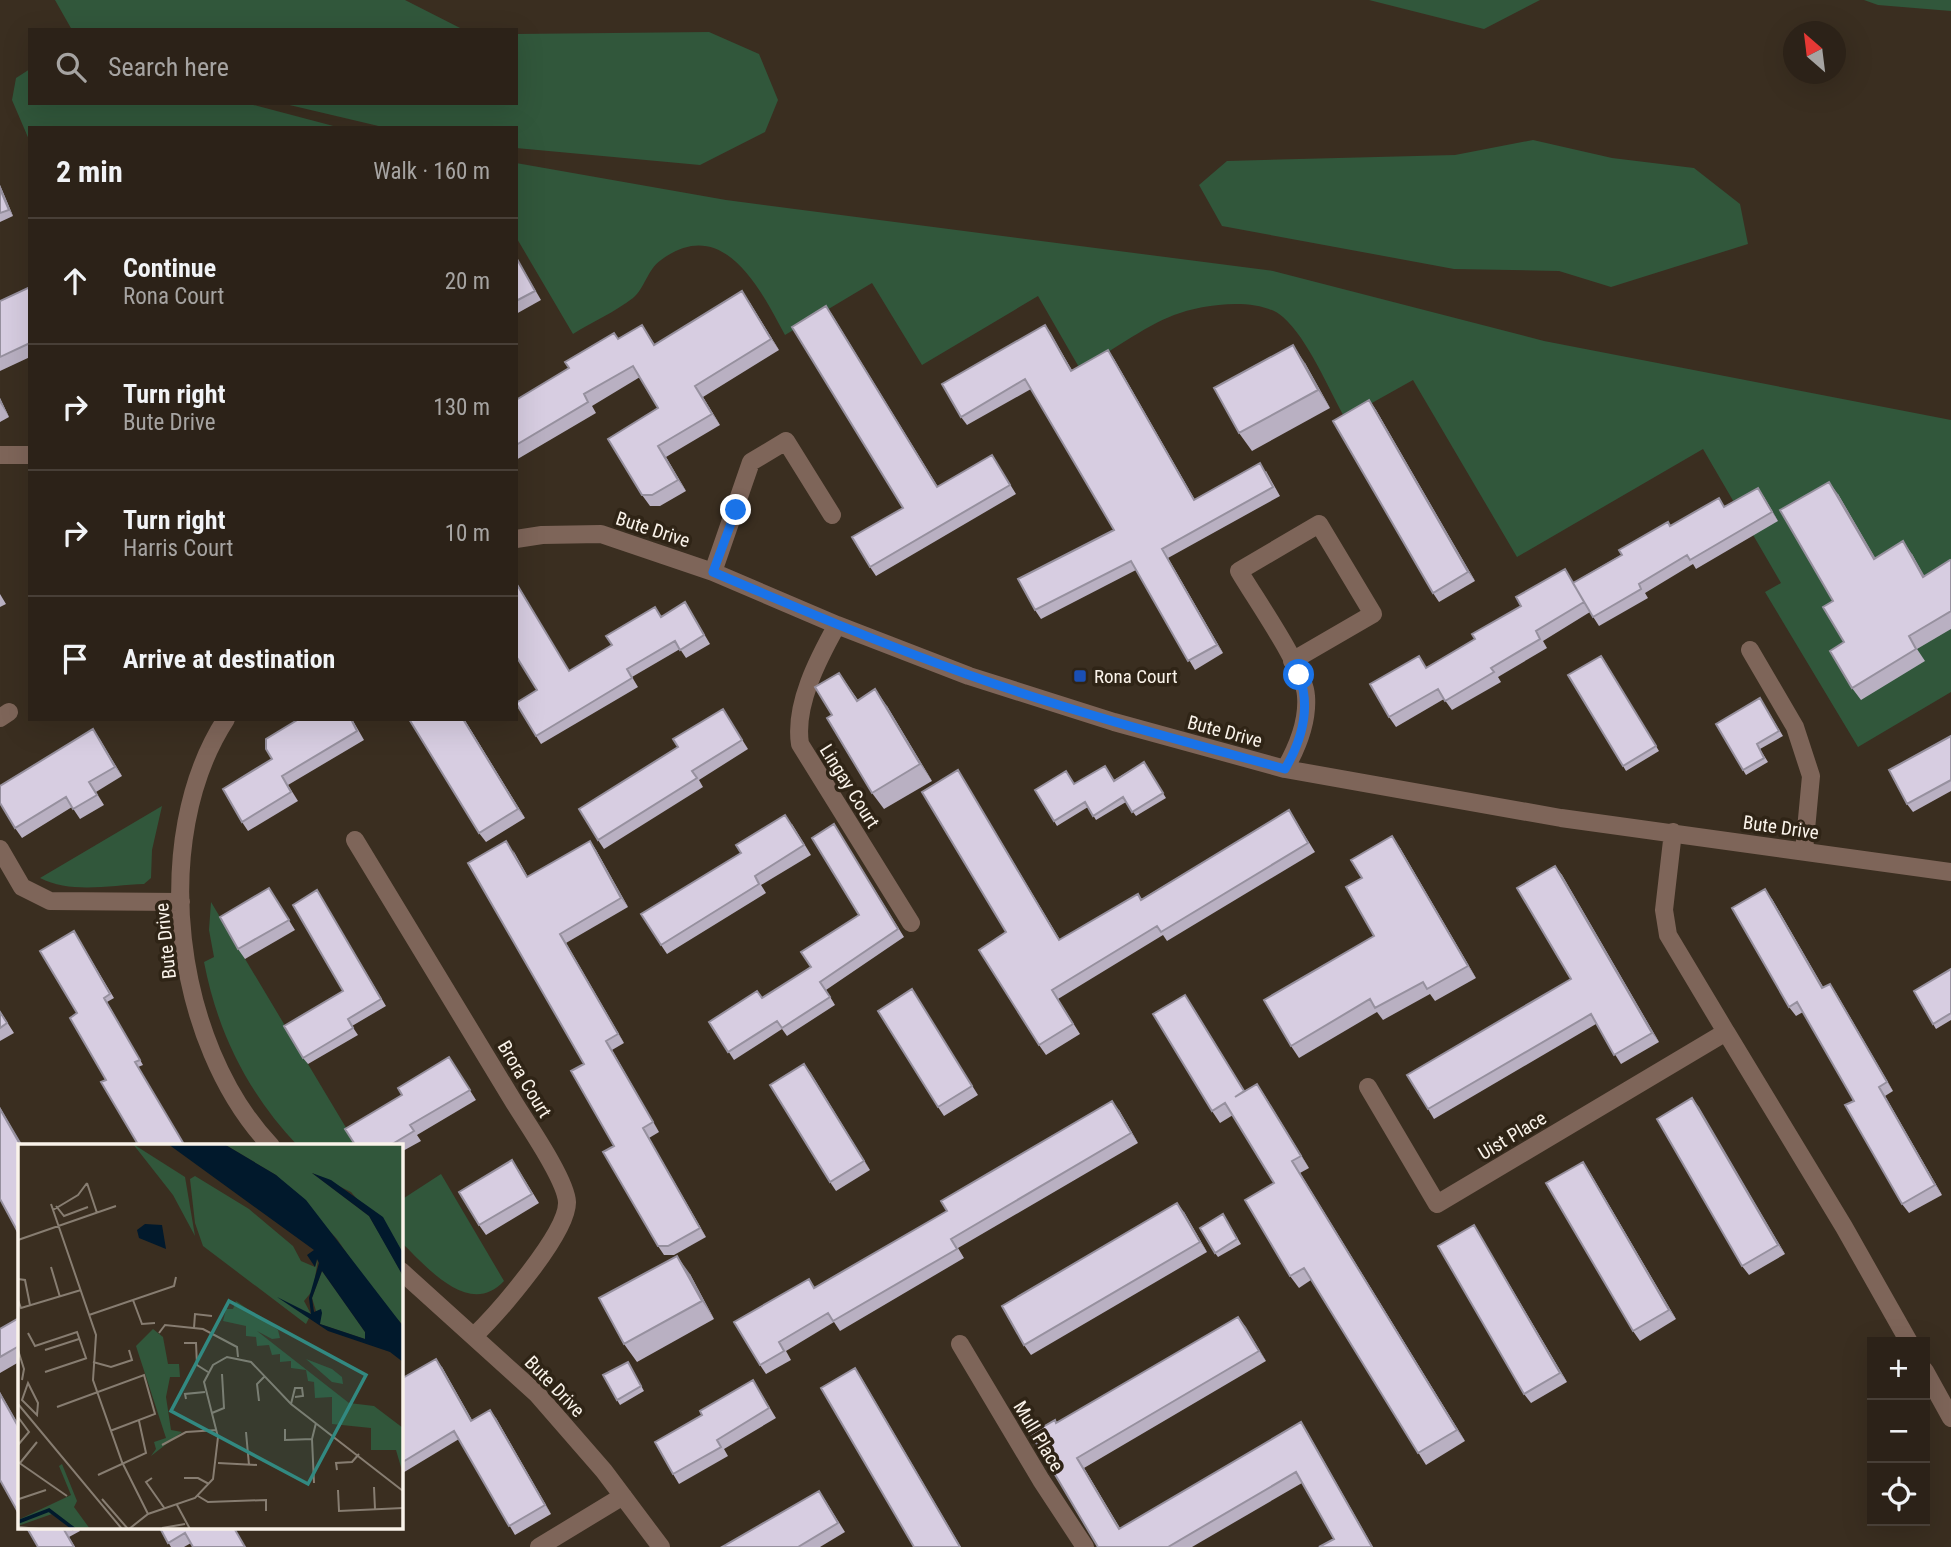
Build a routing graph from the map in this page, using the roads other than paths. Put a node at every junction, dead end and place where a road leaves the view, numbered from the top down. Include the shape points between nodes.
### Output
1 (0, 456) edge
2 (28, 456) edge
3 (832, 516) dead end
4 (518, 539) edge
5 (713, 572) junction
6 (838, 625) junction
7 (1750, 650) dead end
8 (1292, 661) junction
9 (225, 721) edge
10 (1285, 769) junction
11 (1673, 832) junction
12 (355, 840) dead end
13 (0, 849) edge
14 (1804, 851) junction
15 (1951, 872) edge
16 (181, 902) junction
17 (911, 923) dead end
18 (1726, 1032) junction
19 (1368, 1087) dead end
20 (266, 1144) edge
21 (402, 1271) edge
22 (474, 1336) junction
23 (1906, 1337) edge
24 (960, 1344) dead end
25 (1930, 1380) edge
26 (1951, 1418) edge
27 (623, 1496) junction
28 (539, 1547) edge
29 (661, 1547) edge
30 (1085, 1547) edge

1 - 2 street
3 - 5 street via 786,441 751,462
4 - 5 street, Bute Drive via 601,534
5 - 6 street, Bute Drive
6 - 10 street, Bute Drive via 969,676
6 - 17 street, Lingay Court via 802,707 797,725 800,744
7 - 14 street via 1795,727 1811,776
8 - 8 street via 1239,571 1319,524 1373,614
8 - 10 street via 1307,695 1296,751
9 - 16 street, Bute Drive via 194,792 183,836
10 - 11 street, Bute Drive via 1561,818
11 - 14 street, Bute Drive
11 - 18 street via 1664,910 1668,936
12 - 22 street, Brora Court via 563,1186 567,1203 563,1219 540,1256
13 - 16 street via 22,887 50,901
14 - 15 street, Bute Drive
16 - 20 street, Bute Drive via 190,983 202,1033 222,1078
18 - 19 street, Uist Place via 1437,1204
18 - 23 street
21 - 22 street, Bute Drive
22 - 27 street, Bute Drive via 537,1394
24 - 30 street, Mull Place
25 - 26 street
27 - 28 street
27 - 29 street, Bute Drive

